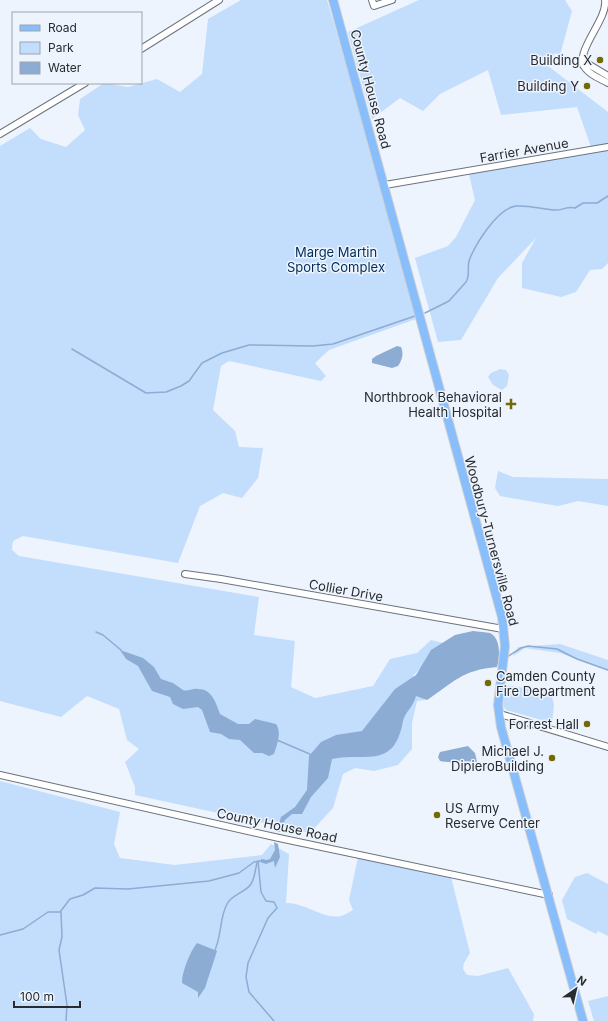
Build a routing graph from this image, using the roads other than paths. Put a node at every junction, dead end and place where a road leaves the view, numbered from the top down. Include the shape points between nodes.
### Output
1 (219, 0) edge
2 (333, 0) edge
3 (372, 0) edge
4 (392, 0) edge
5 (605, 0) edge
6 (142, 47) edge
7 (583, 65) junction
8 (608, 76) edge
9 (608, 83) edge
10 (83, 84) edge
11 (0, 134) edge
12 (608, 147) edge
13 (385, 185) junction
14 (185, 574) dead end
15 (503, 629) junction
16 (500, 714) junction
17 (608, 747) edge
18 (0, 775) edge
19 (549, 896) junction
20 (583, 1021) edge

1 - 6 street
2 - 13 main road, County House Road
3 - 4 street via 374,6
5 - 7 street via 602,17 582,57
7 - 8 street via 588,64
7 - 9 street
10 - 11 street
12 - 13 street, Farrier Avenue
13 - 15 main road, Woodbury-Turnersville Road via 495,589
14 - 15 street, Collier Drive
15 - 16 main road, Woodbury-Turnersville Road via 502,675 498,705
16 - 17 street
16 - 19 main road, Woodbury-Turnersville Road via 501,727
18 - 19 street, County House Road
19 - 20 main road, Woodbury-Turnersville Road

